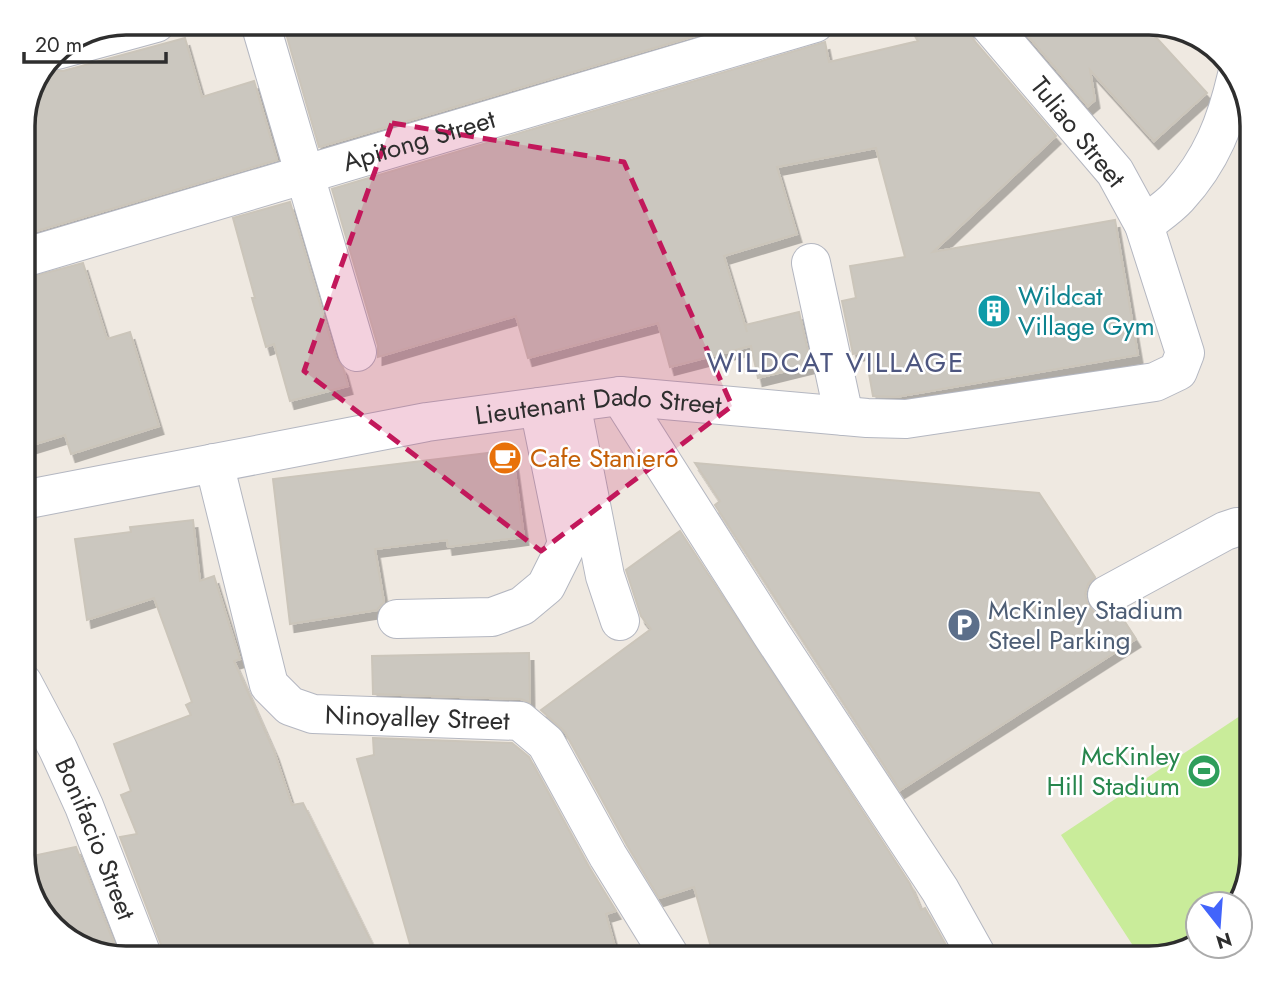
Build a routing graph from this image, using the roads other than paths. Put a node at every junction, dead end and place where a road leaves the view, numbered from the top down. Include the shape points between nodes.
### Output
1 (263, 35) edge
2 (774, 35) edge
3 (998, 35) edge
4 (1233, 92) edge
5 (303, 174) junction
6 (1144, 225) junction
7 (35, 254) edge
8 (811, 264) dead end
9 (357, 352) dead end
10 (1178, 371) joint
11 (620, 396) junction
12 (555, 405) junction
13 (844, 415) junction
14 (214, 463) junction
15 (35, 498) edge
16 (1240, 527) edge
17 (1107, 595) dead end
18 (397, 619) dead end
19 (620, 621) dead end
20 (35, 706) edge
21 (138, 946) edge
22 (664, 946) edge
23 (971, 946) edge

1 - 5 street
2 - 5 street, Apitong Street
3 - 6 street, Tuliao Street via 1115,172
4 - 6 street via 1227,117 1206,161 1177,198
5 - 7 street, Apitong Street
5 - 9 street
6 - 10 street, Tuliao Street via 1185,353
8 - 13 street
10 - 13 street, Lieutenant Dado Street via 1155,382 906,419
11 - 12 street, Lieutenant Dado Street
11 - 13 street, Lieutenant Dado Street
11 - 23 street via 940,890
12 - 14 street, Lieutenant Dado Street via 426,422
12 - 18 street via 567,544 546,586 522,606 492,617
12 - 19 street
14 - 15 street, Lieutenant Dado Street
14 - 22 street, Ninoyalley Street via 269,685 290,706 313,714 520,721 545,743
16 - 17 street via 1224,531
20 - 21 street, Bonifacio Street via 84,806

